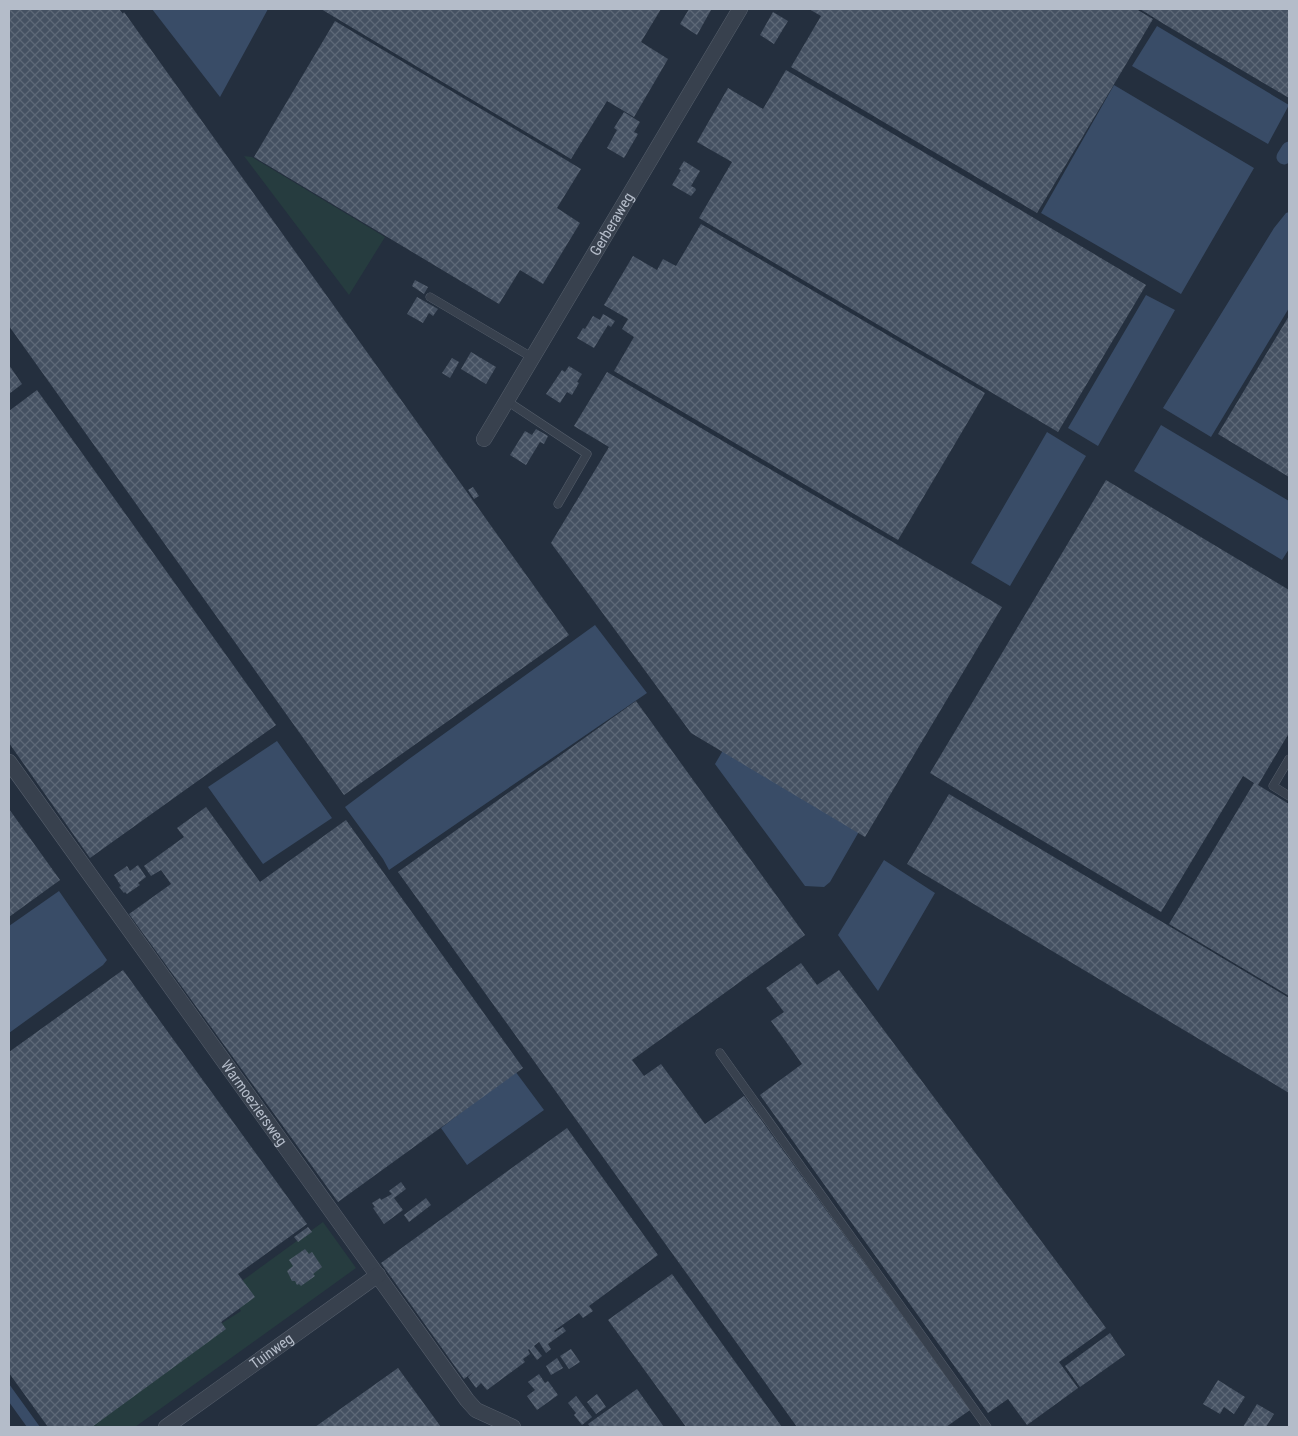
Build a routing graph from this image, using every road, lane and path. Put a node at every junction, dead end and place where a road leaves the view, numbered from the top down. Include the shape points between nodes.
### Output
1 (740, 9) edge
2 (430, 297) dead end
3 (533, 358) junction
4 (507, 401) junction
5 (484, 439) dead end
6 (558, 504) dead end
7 (1289, 759) edge
8 (9, 762) edge
9 (1289, 796) edge
10 (720, 1053) dead end
11 (378, 1275) junction
12 (166, 1427) edge
13 (513, 1427) edge
14 (987, 1427) edge

1 - 3 street, Gerberaweg
2 - 3 lane
3 - 4 street, Gerberaweg
4 - 5 street, Gerberaweg
4 - 6 lane via 587,454
7 - 9 lane via 1273,786
8 - 11 street, Warmoeziersweg
10 - 14 lane
11 - 12 street, Tuinweg
11 - 13 street, Warmoeziersweg via 467,1400 476,1410

